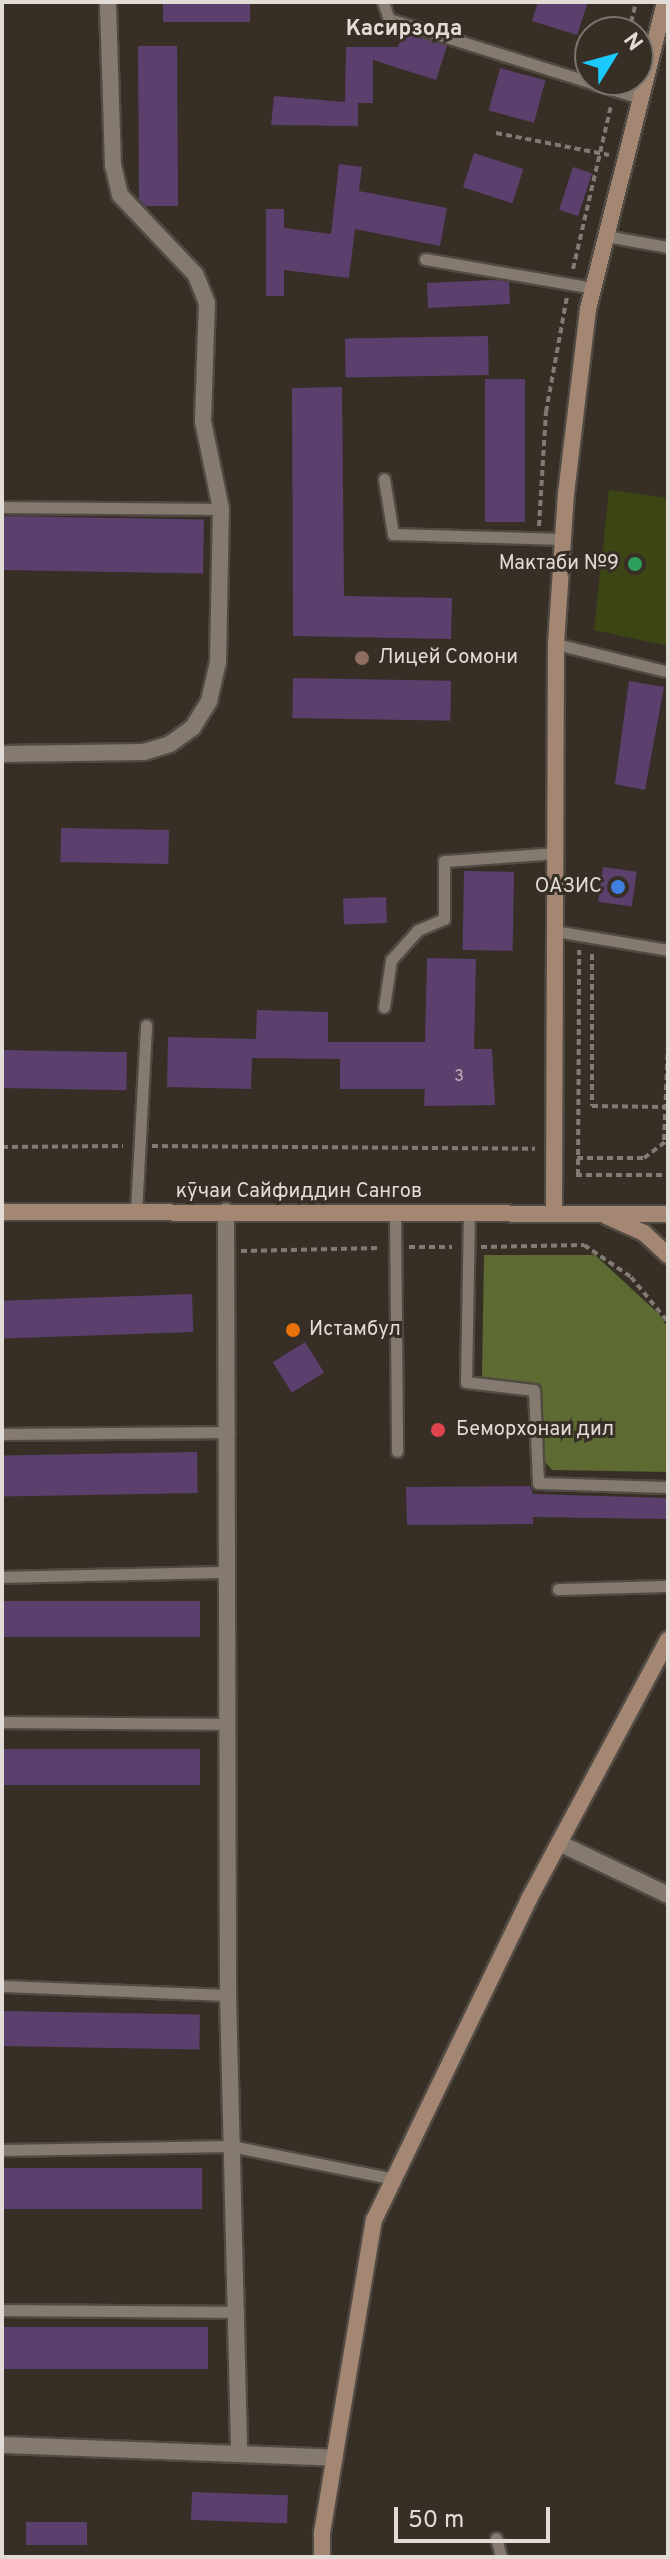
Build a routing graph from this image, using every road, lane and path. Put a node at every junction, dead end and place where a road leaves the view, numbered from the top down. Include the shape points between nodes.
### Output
1 (108, 2) edge
2 (383, 2) edge
3 (665, 2) edge
4 (663, 27) edge
5 (640, 98) junction
6 (496, 133) dead end
7 (623, 157) junction
8 (606, 236) junction
9 (668, 247) edge
10 (425, 259) dead end
11 (593, 288) junction
12 (384, 479) dead end
13 (2, 507) edge
14 (221, 509) junction
15 (563, 539) junction
16 (556, 644) junction
17 (665, 671) dead end
18 (2, 754) edge
19 (555, 853) junction
20 (555, 931) junction
21 (579, 935) junction
22 (668, 950) edge
23 (592, 954) dead end
24 (384, 1007) dead end
25 (146, 1025) dead end
26 (668, 1046) edge
27 (665, 1107) junction
28 (666, 1140) edge
29 (140, 1146) junction
30 (2, 1147) edge
31 (554, 1149) junction
32 (577, 1158) junction
33 (578, 1175) junction
34 (668, 1175) edge
35 (553, 1176) junction
36 (226, 1211) junction
37 (2, 1212) edge
38 (136, 1212) junction
39 (395, 1212) junction
40 (469, 1212) junction
41 (554, 1212) junction
42 (597, 1212) junction
43 (668, 1214) edge
44 (668, 1255) edge
45 (229, 1432) junction
46 (2, 1434) edge
47 (397, 1451) dead end
48 (668, 1487) edge
49 (227, 1572) junction
50 (2, 1577) edge
51 (668, 1586) edge
52 (558, 1589) dead end
53 (668, 1640) edge
54 (2, 1722) edge
55 (227, 1724) junction
56 (559, 1843) junction
57 (668, 1895) edge
58 (2, 1986) edge
59 (228, 1995) junction
60 (231, 2146) junction
61 (2, 2150) edge
62 (394, 2179) junction
63 (2, 2310) edge
64 (238, 2312) junction
65 (2, 2445) edge
66 (239, 2454) junction
67 (335, 2458) junction
68 (496, 2538) dead end
69 (322, 2557) edge
70 (501, 2557) edge

1 - 14 street via 113,165 120,195 195,274 207,303 203,421
2 - 5 lane via 389,19
3 - 4 street
4 - 5 street
5 - 7 street
6 - 7 path
7 - 8 street
8 - 9 lane
8 - 11 street
10 - 11 lane
11 - 15 street
12 - 15 lane via 393,534
13 - 14 lane
14 - 18 street via 218,662 209,701 193,727 170,744 144,752
15 - 16 street
16 - 17 lane
16 - 19 street
19 - 20 street
19 - 24 lane via 444,861 444,919 418,930 391,960
20 - 21 lane
20 - 31 street
21 - 22 lane
21 - 32 path
23 - 27 path via 592,1106
25 - 29 lane
26 - 27 path
27 - 28 path
28 - 32 path via 644,1158
29 - 30 path
29 - 31 path
29 - 38 lane
31 - 35 street
32 - 33 path
33 - 34 path
33 - 35 path
35 - 41 street
36 - 38 street, кӯчаи Сайфиддин Сангов
36 - 39 street, кӯчаи Сайфиддин Сангов
36 - 45 street
37 - 38 street, кӯчаи Сайфиддин Сангов
39 - 40 street, кӯчаи Сайфиддин Сангов
39 - 47 lane
40 - 41 street, кӯчаи Сайфиддин Сангов
40 - 48 lane via 466,1382 534,1390 538,1483
41 - 42 street, кӯчаи Сайфиддин Сангов
42 - 43 street, кӯчаи Сайфиддин Сангов
42 - 44 street via 644,1233
45 - 46 lane
45 - 49 street
49 - 50 lane
49 - 55 street
51 - 52 lane
53 - 56 street
54 - 55 lane
55 - 59 street
56 - 57 street
56 - 62 street
58 - 59 lane
59 - 60 street
60 - 61 lane
60 - 62 lane
60 - 64 street
62 - 67 street via 374,2220
63 - 64 lane
64 - 66 street
65 - 66 street
66 - 67 street
67 - 69 street
68 - 70 lane

